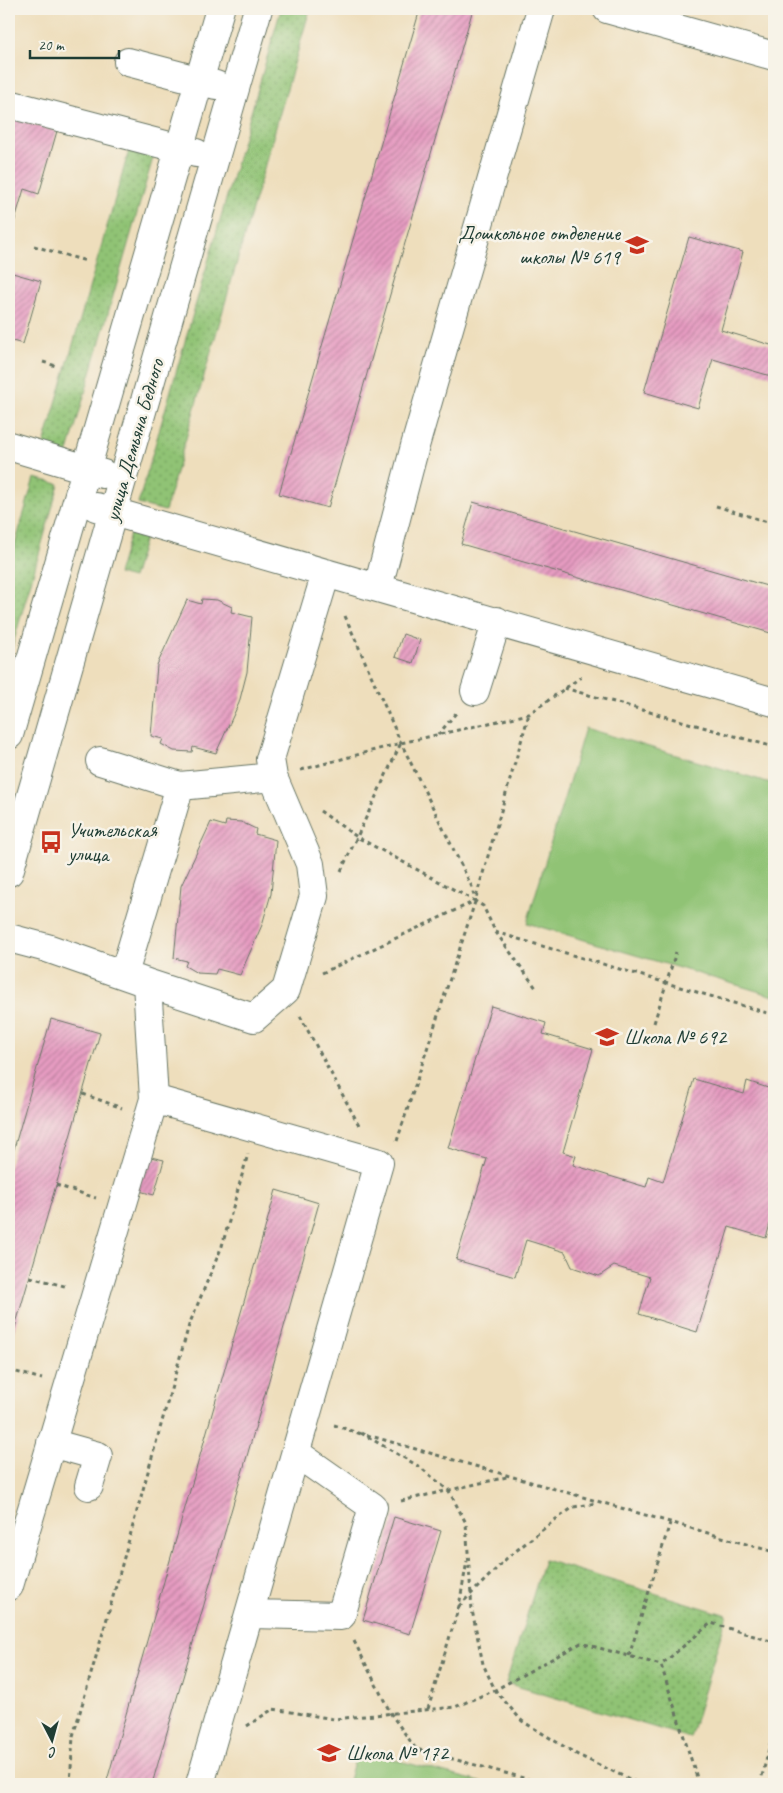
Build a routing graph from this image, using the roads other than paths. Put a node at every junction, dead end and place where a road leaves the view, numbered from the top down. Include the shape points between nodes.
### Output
1 (220, 9) edge
2 (228, 9) edge
3 (541, 9) edge
4 (607, 9) edge
5 (257, 12) edge
6 (774, 56) edge
7 (128, 62) dead end
8 (200, 81) junction
9 (235, 90) junction
10 (9, 104) edge
11 (180, 149) junction
12 (215, 158) junction
13 (9, 446) edge
14 (86, 469) junction
15 (122, 479) junction
16 (77, 502) junction
17 (113, 512) junction
18 (326, 573) junction
19 (378, 587) junction
20 (497, 621) junction
21 (15, 688) edge
22 (475, 691) dead end
23 (58, 700) junction
24 (774, 702) edge
25 (9, 735) edge
26 (100, 761) dead end
27 (273, 777) junction
28 (180, 786) junction
29 (9, 872) edge
30 (9, 938) edge
31 (135, 978) junction
32 (151, 1108) junction
33 (51, 1443) junction
34 (296, 1453) junction
35 (89, 1486) dead end
36 (9, 1586) edge
37 (250, 1614) junction
38 (200, 1784) edge

1 - 8 street, улица Демьяна Бедного
2 - 5 street
3 - 19 street
4 - 6 street
5 - 9 street, улица Демьяна Бедного
7 - 8 street
8 - 9 street
8 - 11 street, улица Демьяна Бедного
9 - 12 street, улица Демьяна Бедного
10 - 11 street
11 - 12 street
11 - 14 street, улица Демьяна Бедного
12 - 15 street, улица Демьяна Бедного
13 - 14 street
14 - 15 street
14 - 16 street, улица Демьяна Бедного
15 - 17 street, улица Демьяна Бедного
16 - 17 street
16 - 21 street, улица Демьяна Бедного
17 - 18 street
17 - 23 street, улица Демьяна Бедного
18 - 19 street
18 - 27 street via 270,759
19 - 20 street
20 - 22 street
20 - 24 street
21 - 23 street
21 - 25 street, улица Демьяна Бедного
23 - 29 street, улица Демьяна Бедного
26 - 28 street
27 - 28 street
27 - 31 street via 310,864 314,896 286,990 254,1018
28 - 31 street
30 - 31 street
31 - 32 street
32 - 33 street
32 - 34 street via 387,1155
33 - 35 street via 98,1456
33 - 36 street
34 - 37 street
34 - 37 street via 373,1507 341,1616
37 - 38 street

